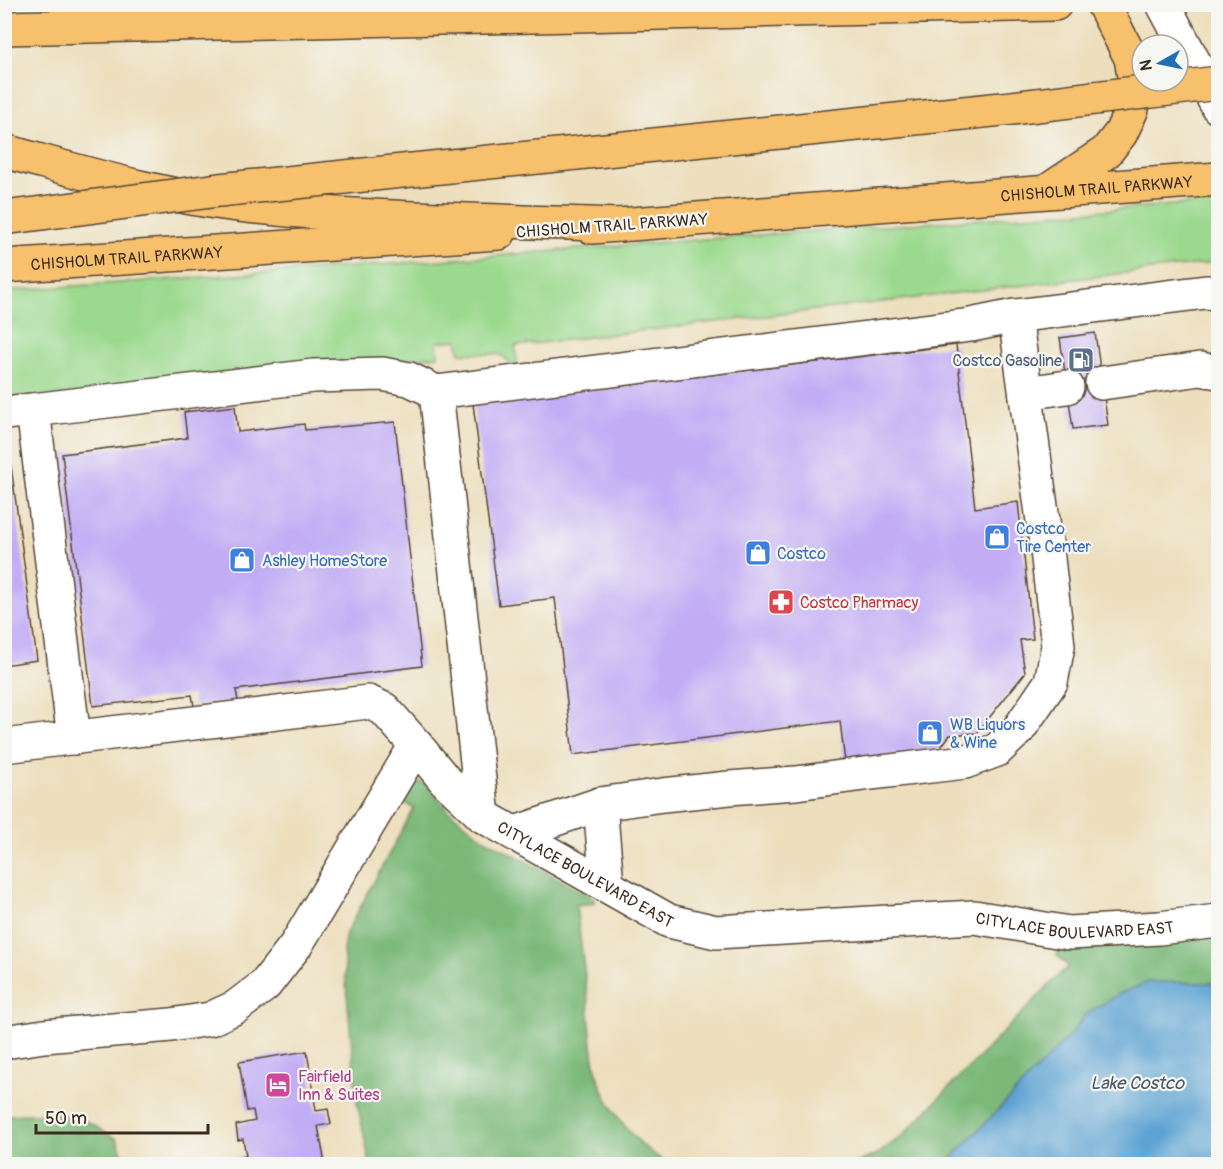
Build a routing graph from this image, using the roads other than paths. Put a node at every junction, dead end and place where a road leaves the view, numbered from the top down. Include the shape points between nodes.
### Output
1 (1055, 4) edge
2 (1103, 4) edge
3 (1163, 4) edge
4 (4, 28) edge
5 (1218, 82) edge
6 (1218, 107) edge
7 (4, 151) edge
8 (1218, 179) edge
9 (1047, 191) junction
10 (4, 218) edge
11 (620, 225) junction
12 (4, 266) edge
13 (1218, 293) edge
14 (1015, 316) junction
15 (1218, 372) edge
16 (1102, 382) dead end
17 (1067, 387) dead end
18 (436, 392) junction
19 (1026, 393) junction
20 (19, 412) edge
21 (74, 738) junction
22 (416, 745) junction
23 (4, 746) edge
24 (600, 804) junction
25 (483, 816) junction
26 (515, 833) junction
27 (607, 885) junction
28 (1218, 921) edge
29 (4, 1041) edge

1 - 4 main road
2 - 9 main road via 1131,58 1136,82 1132,109 1121,133 1106,152
3 - 6 street
5 - 10 main road, bridge via 1012,108 219,190
7 - 11 main road via 150,189 238,205 395,217
8 - 9 main road, CHISHOLM TRAIL PARKWAY
9 - 11 main road, CHISHOLM TRAIL PARKWAY
11 - 12 main road, CHISHOLM TRAIL PARKWAY
13 - 14 street
14 - 18 street via 971,325
14 - 19 street
15 - 16 street via 1200,369
17 - 19 street
18 - 20 street via 409,379 382,374 313,376
18 - 25 street
19 - 24 street via 1058,646 1051,682 1019,729 997,750 965,762
20 - 21 street
21 - 22 street, CITYLACE BOULEVARD EAST via 368,702 384,709
21 - 23 street, CITYLACE BOULEVARD EAST
22 - 25 street, CITYLACE BOULEVARD EAST
22 - 29 street via 296,945 266,985 236,1007 210,1019 171,1025
24 - 26 street
24 - 27 street
25 - 26 street, CITYLACE BOULEVARD EAST
26 - 27 street, CITYLACE BOULEVARD EAST
27 - 28 street, CITYLACE BOULEVARD EAST via 669,921 716,932 974,917 1069,933

